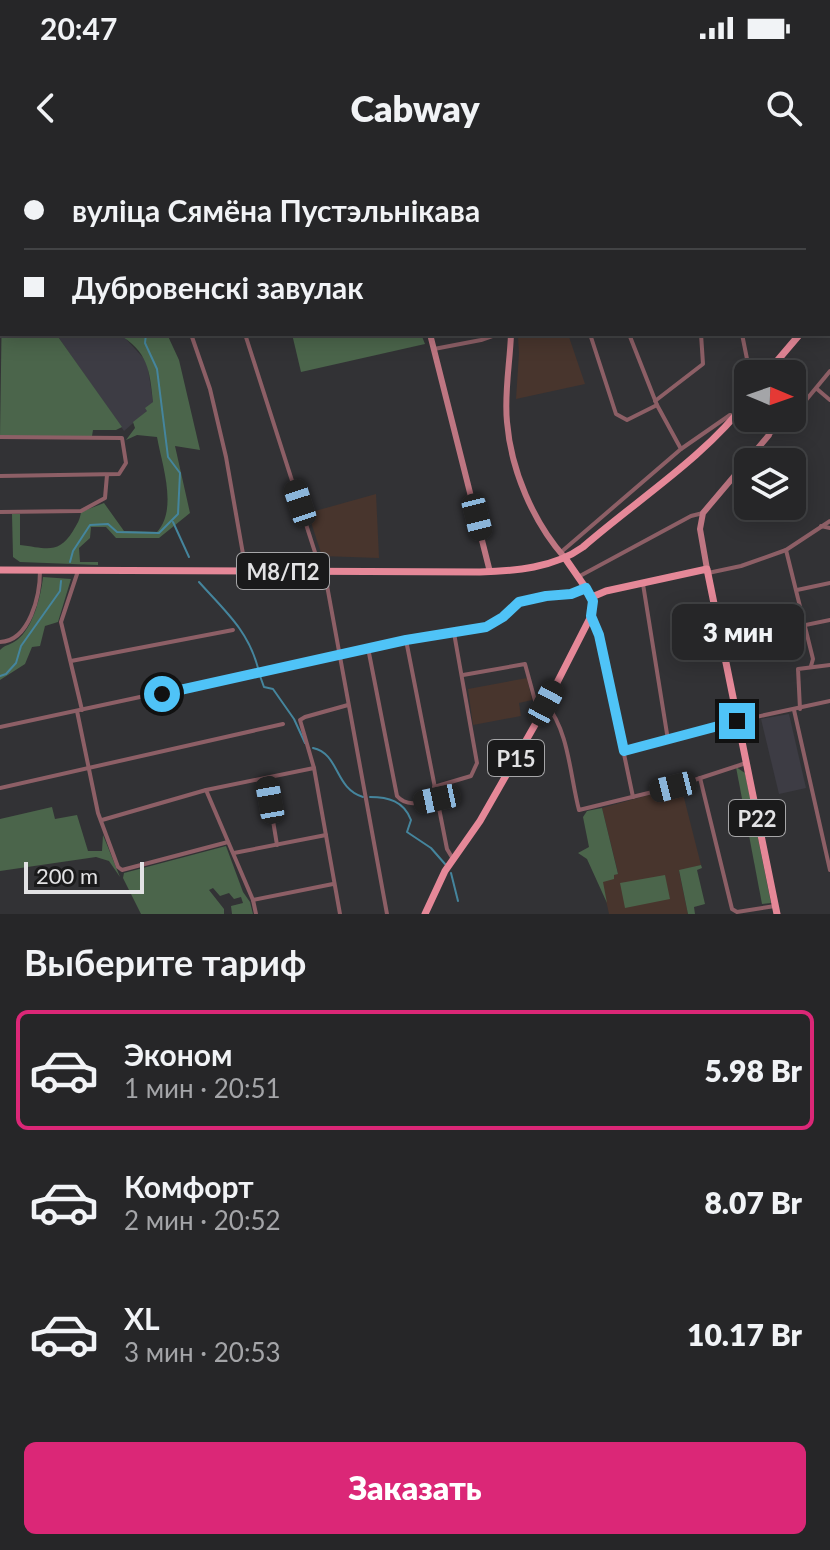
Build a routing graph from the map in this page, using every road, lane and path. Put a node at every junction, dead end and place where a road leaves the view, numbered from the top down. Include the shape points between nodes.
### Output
1 (192, 336) edge
2 (246, 336) edge
3 (431, 336) edge
4 (492, 336) edge
5 (511, 336) edge
6 (591, 336) edge
7 (630, 336) edge
8 (701, 336) edge
9 (742, 336) edge
10 (799, 336) edge
11 (434, 349) junction
12 (747, 360) edge
13 (778, 360) edge
14 (830, 371) edge
15 (817, 389) junction
16 (830, 400) edge
17 (806, 401) edge
18 (656, 403) junction
19 (734, 417) edge
20 (734, 418) edge
21 (768, 432) edge
22 (773, 432) edge
23 (769, 435) junction
24 (0, 437) edge
25 (681, 449) junction
26 (107, 475) junction
27 (0, 476) edge
28 (0, 512) edge
29 (703, 513) junction
30 (830, 521) edge
31 (821, 526) junction
32 (830, 528) edge
33 (786, 550) junction
34 (562, 556) junction
35 (0, 570) edge
36 (40, 571) junction
37 (78, 571) junction
38 (246, 571) junction
39 (321, 571) junction
40 (707, 571) junction
41 (490, 572) junction
42 (578, 577) junction
43 (643, 583) junction
44 (830, 583) edge
45 (586, 588) junction
46 (797, 590) junction
47 (592, 597) junction
48 (591, 616) junction
49 (830, 620) edge
50 (805, 626) junction
51 (233, 630) dead end
52 (454, 633) junction
53 (406, 640) junction
54 (2, 642) edge
55 (721, 643) junction
56 (368, 648) junction
57 (339, 654) junction
58 (71, 661) junction
59 (830, 665) edge
60 (811, 666) junction
61 (463, 675) junction
62 (830, 701) edge
63 (546, 703) junction
64 (348, 705) junction
65 (797, 709) junction
66 (80, 710) junction
67 (540, 716) junction
68 (737, 721) junction
69 (283, 724) dead end
70 (0, 727) edge
71 (668, 740) junction
72 (624, 751) junction
73 (746, 763) junction
74 (90, 768) junction
75 (314, 768) junction
76 (266, 778) junction
77 (700, 778) junction
78 (434, 787) junction
79 (0, 788) edge
80 (206, 790) junction
81 (633, 798) junction
82 (437, 799) junction
83 (102, 820) junction
84 (326, 835) junction
85 (228, 842) junction
86 (277, 845) junction
87 (234, 853) junction
88 (453, 859) junction
89 (830, 870) edge
90 (334, 884) junction
91 (253, 900) junction
92 (776, 910) edge
93 (256, 914) edge
94 (340, 914) edge
95 (387, 914) edge
96 (425, 914) edge

1 - 38 street via 226,457
2 - 39 street
3 - 11 main road
4 - 11 street
5 - 34 main road via 507,425 526,497
6 - 18 street via 616,414 627,420
7 - 18 street
8 - 18 street via 703,364
9 - 12 street
10 - 13 main road
11 - 41 main road
14 - 15 street
15 - 16 street
15 - 17 street
18 - 25 street
19 - 25 street
20 - 34 main road, М8/П2 via 583,547
21 - 23 main road
22 - 23 street
23 - 29 main road
24 - 26 street via 122,438 123,471
25 - 34 street
26 - 27 street
26 - 28 street via 105,498 81,511
29 - 40 main road, Р22 via 700,529
29 - 42 street
30 - 31 street
31 - 32 street
31 - 33 street
33 - 40 street
33 - 46 street
34 - 41 main road, М8/П2 via 532,567
34 - 42 main road
35 - 36 main road, М8/П2
36 - 37 main road, М8/П2
36 - 54 street via 28,619 16,637
37 - 38 main road, М8/П2
37 - 58 street via 61,622
38 - 39 main road, М8/П2
39 - 41 main road, М8/П2
39 - 57 street
40 - 43 main road
40 - 55 main road, Р22
42 - 45 main road
43 - 47 main road
43 - 71 street
44 - 46 street
45 - 47 main road
45 - 52 street via 519,602 494,623
46 - 50 street
47 - 48 main road, Р15
48 - 63 main road, Р15
48 - 72 street
49 - 50 street
50 - 55 street
50 - 60 street
51 - 58 street
52 - 53 street
52 - 61 street
53 - 56 street
53 - 78 street
55 - 68 main road, Р22
56 - 57 street
56 - 82 street via 397,796 409,803
57 - 64 street
57 - 66 street
58 - 66 street
59 - 60 street
60 - 65 street via 798,669
61 - 67 street via 525,664
61 - 78 street via 477,763 471,776
62 - 65 street
63 - 67 main road, Р15
63 - 81 street via 566,749 579,810
64 - 75 street via 300,720
64 - 95 street
65 - 68 street
65 - 89 street
66 - 70 street
66 - 74 street
67 - 88 main road, Р15
68 - 71 street
68 - 73 main road, Р22
69 - 74 street
71 - 72 street
72 - 81 street
73 - 77 street
73 - 92 main road, Р22
74 - 79 street
74 - 83 street
75 - 76 street
75 - 84 street
76 - 80 street
76 - 86 street
77 - 81 street
77 - 92 street via 732,909
78 - 82 street
80 - 83 street
80 - 85 street
82 - 88 street
83 - 85 street via 122,870
84 - 86 street
84 - 90 street
85 - 87 street
86 - 87 street
87 - 91 street
88 - 96 main road, Р15
90 - 91 street
90 - 94 street
91 - 93 street

